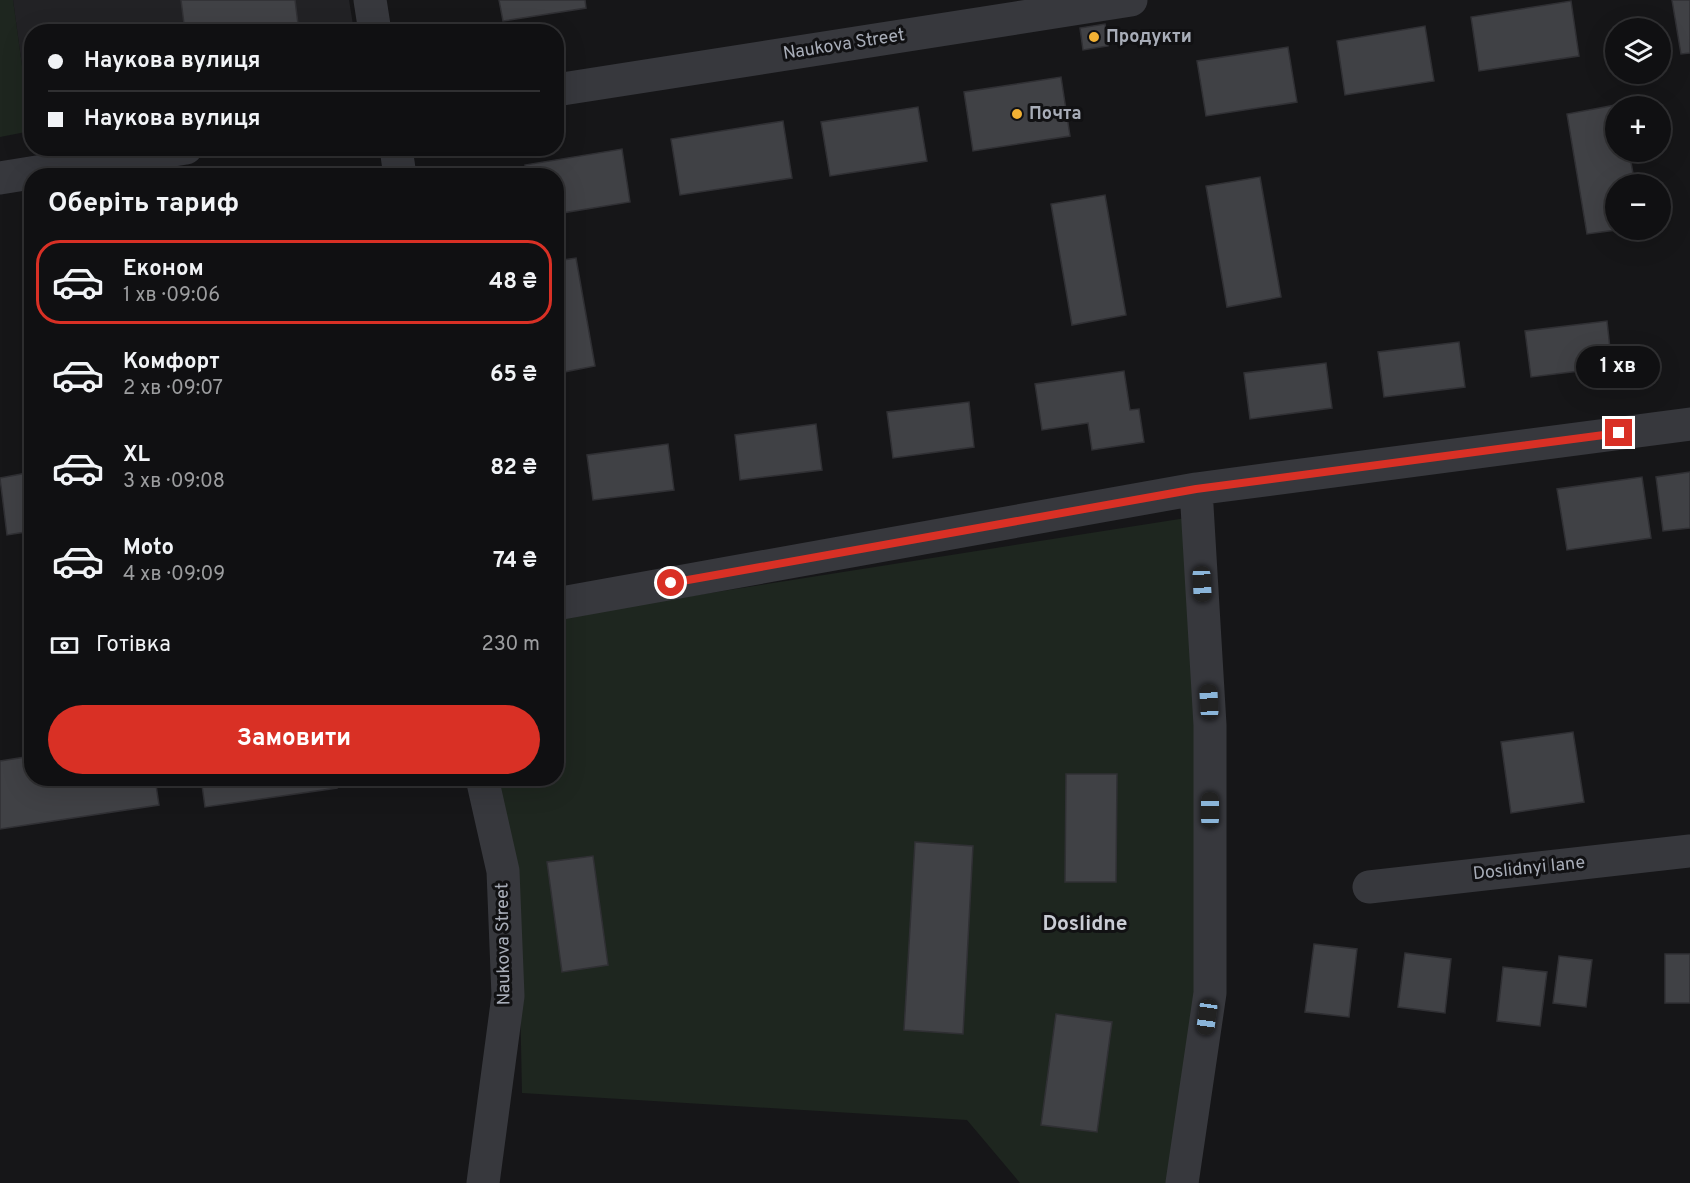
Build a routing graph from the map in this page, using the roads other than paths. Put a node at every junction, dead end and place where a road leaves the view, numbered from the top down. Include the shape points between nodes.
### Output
1 (370, 0) edge
2 (1131, 0) edge
3 (374, 24) edge
4 (564, 89) edge
5 (136, 156) edge
6 (62, 168) edge
7 (24, 174) edge
8 (0, 178) edge
9 (1690, 424) edge
10 (1196, 489) junction
11 (564, 603) edge
12 (484, 786) edge
13 (1690, 851) edge
14 (1369, 887) dead end
15 (483, 1183) edge
16 (1182, 1183) edge

1 - 3 street
2 - 4 street, Naukova Street
5 - 6 street
7 - 8 street
9 - 10 street
10 - 11 street
10 - 16 street via 1210,725 1210,993
12 - 15 street, Naukova Street via 502,871 508,996
13 - 14 street, Doslidnyi lane

